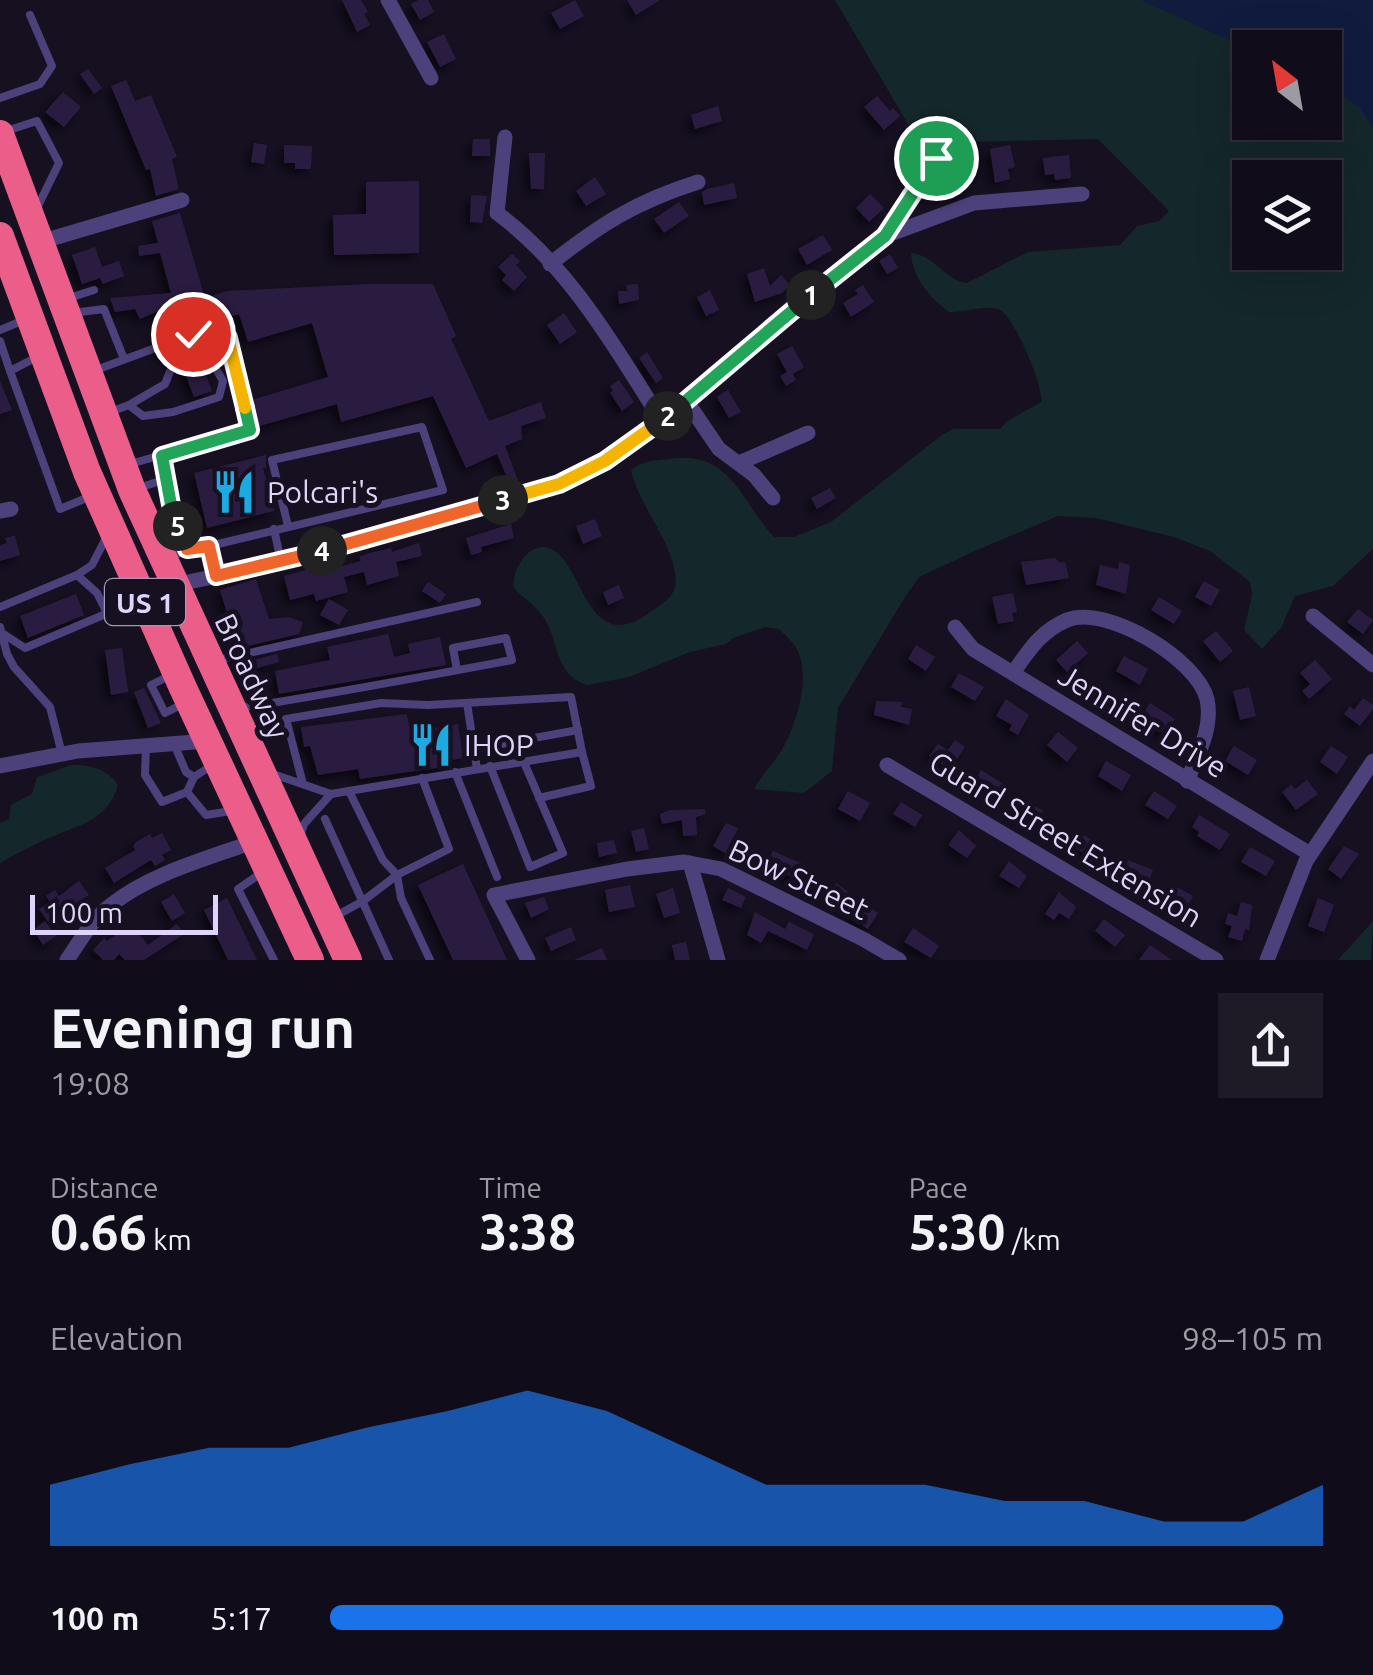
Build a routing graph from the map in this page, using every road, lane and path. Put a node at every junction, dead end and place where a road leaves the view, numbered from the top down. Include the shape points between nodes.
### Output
1 (388, 0) edge
2 (30, 15) dead end
3 (431, 78) dead end
4 (0, 98) edge
5 (0, 134) edge
6 (506, 137) dead end
7 (940, 147) dead end
8 (698, 182) dead end
9 (1082, 194) dead end
10 (182, 200) dead end
11 (36, 230) junction
12 (0, 236) edge
13 (885, 236) junction
14 (550, 264) junction
15 (8, 281) edge
16 (94, 290) dead end
17 (64, 307) junction
18 (30, 318) junction
19 (0, 330) edge
20 (0, 341) edge
21 (44, 354) junction
22 (124, 359) junction
23 (10, 371) junction
24 (87, 374) junction
25 (687, 402) junction
26 (116, 410) junction
27 (661, 420) junction
28 (808, 433) dead end
29 (162, 456) junction
30 (120, 461) junction
31 (739, 464) junction
32 (166, 480) junction
33 (132, 490) junction
34 (96, 494) junction
35 (773, 498) dead end
36 (288, 526) junction
37 (111, 527) junction
38 (274, 530) junction
39 (209, 546) junction
40 (175, 554) junction
41 (281, 562) junction
42 (78, 575) junction
43 (216, 576) junction
44 (174, 585) junction
45 (477, 602) dead end
46 (0, 607) edge
47 (107, 613) junction
48 (150, 614) junction
49 (1312, 616) dead end
50 (955, 626) dead end
51 (1, 630) edge
52 (25, 648) junction
53 (210, 662) junction
54 (1373, 665) edge
55 (14, 667) junction
56 (457, 670) junction
57 (1013, 674) junction
58 (467, 703) junction
59 (232, 710) junction
60 (578, 730) junction
61 (174, 744) junction
62 (146, 746) junction
63 (474, 748) junction
64 (213, 752) junction
65 (582, 752) junction
66 (62, 754) junction
67 (523, 760) junction
68 (1373, 761) edge
69 (887, 765) dead end
70 (0, 766) edge
71 (490, 766) junction
72 (258, 767) junction
73 (478, 768) junction
74 (455, 772) junction
75 (194, 778) junction
76 (422, 778) junction
77 (1187, 780) junction
78 (303, 784) junction
79 (349, 791) junction
80 (187, 792) junction
81 (331, 794) junction
82 (540, 798) junction
83 (240, 810) junction
84 (325, 820) dead end
85 (254, 840) junction
86 (298, 852) junction
87 (1310, 854) junction
88 (690, 862) junction
89 (268, 869) junction
90 (397, 875) junction
91 (497, 877) dead end
92 (363, 901) junction
93 (330, 920) junction
94 (385, 959) edge
95 (67, 960) edge
96 (274, 960) edge
97 (310, 960) edge
98 (348, 960) edge
99 (430, 960) edge
100 (528, 960) edge
101 (718, 960) edge
102 (899, 960) edge
103 (1216, 960) edge
104 (1267, 960) edge

1 - 3 street
2 - 4 lane via 52,66 40,84
5 - 11 highway, Broadway / US 1
5 - 11 lane via 37,121 59,163
6 - 14 street via 496,213
7 - 13 street
8 - 14 street via 605,221
9 - 13 street via 974,203
10 - 11 street
11 - 17 highway, Broadway / US 1
12 - 15 highway, US 1
13 - 25 street
14 - 27 street via 583,301
15 - 18 highway, US 1
16 - 17 lane
17 - 22 lane via 104,309
17 - 24 highway, Broadway / US 1
18 - 19 lane
18 - 21 highway, US 1
20 - 23 lane
21 - 23 lane
21 - 34 highway, US 1
22 - 24 lane
22 - 29 lane via 193,334 228,338 250,430
23 - 34 lane via 60,509
24 - 26 highway, Broadway / US 1
25 - 27 street
25 - 31 street via 718,449
26 - 26 lane via 166,384 170,369 208,353 224,381 219,397 174,412 144,416
26 - 30 highway, Broadway / US 1
27 - 41 street via 559,484
28 - 31 street
29 - 30 lane
29 - 32 lane
30 - 33 highway, Broadway / US 1
31 - 35 street
32 - 33 lane
32 - 40 lane
33 - 40 highway, Broadway / US 1
34 - 37 highway, US 1
36 - 36 lane via 443,490 422,428 272,460
36 - 38 lane
37 - 42 lane via 92,565
37 - 48 highway, US 1
38 - 39 lane
38 - 41 lane
39 - 40 lane
39 - 43 lane
40 - 44 highway, Broadway / US 1
41 - 43 street
42 - 46 lane
42 - 47 lane
43 - 44 street
44 - 53 highway, Broadway / US 1
45 - 53 lane
47 - 48 lane via 120,608
47 - 52 lane
48 - 64 highway, US 1
49 - 54 street
50 - 57 street, Jennifer Drive via 973,650
51 - 52 lane
51 - 55 lane
52 - 55 lane
53 - 59 highway, Broadway / US 1
55 - 66 lane via 50,707
56 - 56 lane via 453,648 506,638 512,660
56 - 59 lane
57 - 77 street, Jennifer Drive
57 - 77 street via 1037,638 1070,618 1105,619 1144,637 1186,664 1206,698 1207,733
58 - 60 lane via 572,697
58 - 63 lane
58 - 78 lane via 381,703 286,719
59 - 72 highway, Broadway / US 1
60 - 63 lane
60 - 65 lane
61 - 62 street
61 - 64 street
61 - 75 lane
62 - 66 street
62 - 80 lane via 145,775 154,794 162,802
63 - 73 lane
64 - 75 lane
64 - 83 highway, US 1
65 - 67 lane
65 - 82 lane via 592,786
66 - 70 street
67 - 71 lane
67 - 82 lane
68 - 87 street
69 - 103 street, Guard Street Extension
71 - 73 lane
71 - 82 lane via 530,867 562,853
72 - 78 lane
72 - 86 highway, Broadway / US 1
73 - 74 lane
74 - 76 lane
74 - 91 lane
75 - 80 lane
76 - 79 lane
76 - 90 lane via 450,849
77 - 87 street, Jennifer Drive
78 - 81 lane
79 - 81 lane
79 - 90 lane via 382,860
80 - 83 lane via 206,815
81 - 86 lane via 304,824
83 - 85 highway, US 1
84 - 92 lane
85 - 89 highway, US 1
85 - 95 street via 110,905
86 - 93 highway, Broadway / US 1
87 - 104 street
88 - 100 street, Bow Street via 494,894
88 - 101 street
88 - 102 street, Bow Street via 721,869
89 - 96 lane via 238,888
89 - 97 highway, US 1
90 - 92 lane
90 - 99 lane
92 - 93 lane
92 - 94 lane
93 - 98 highway, Broadway / US 1

